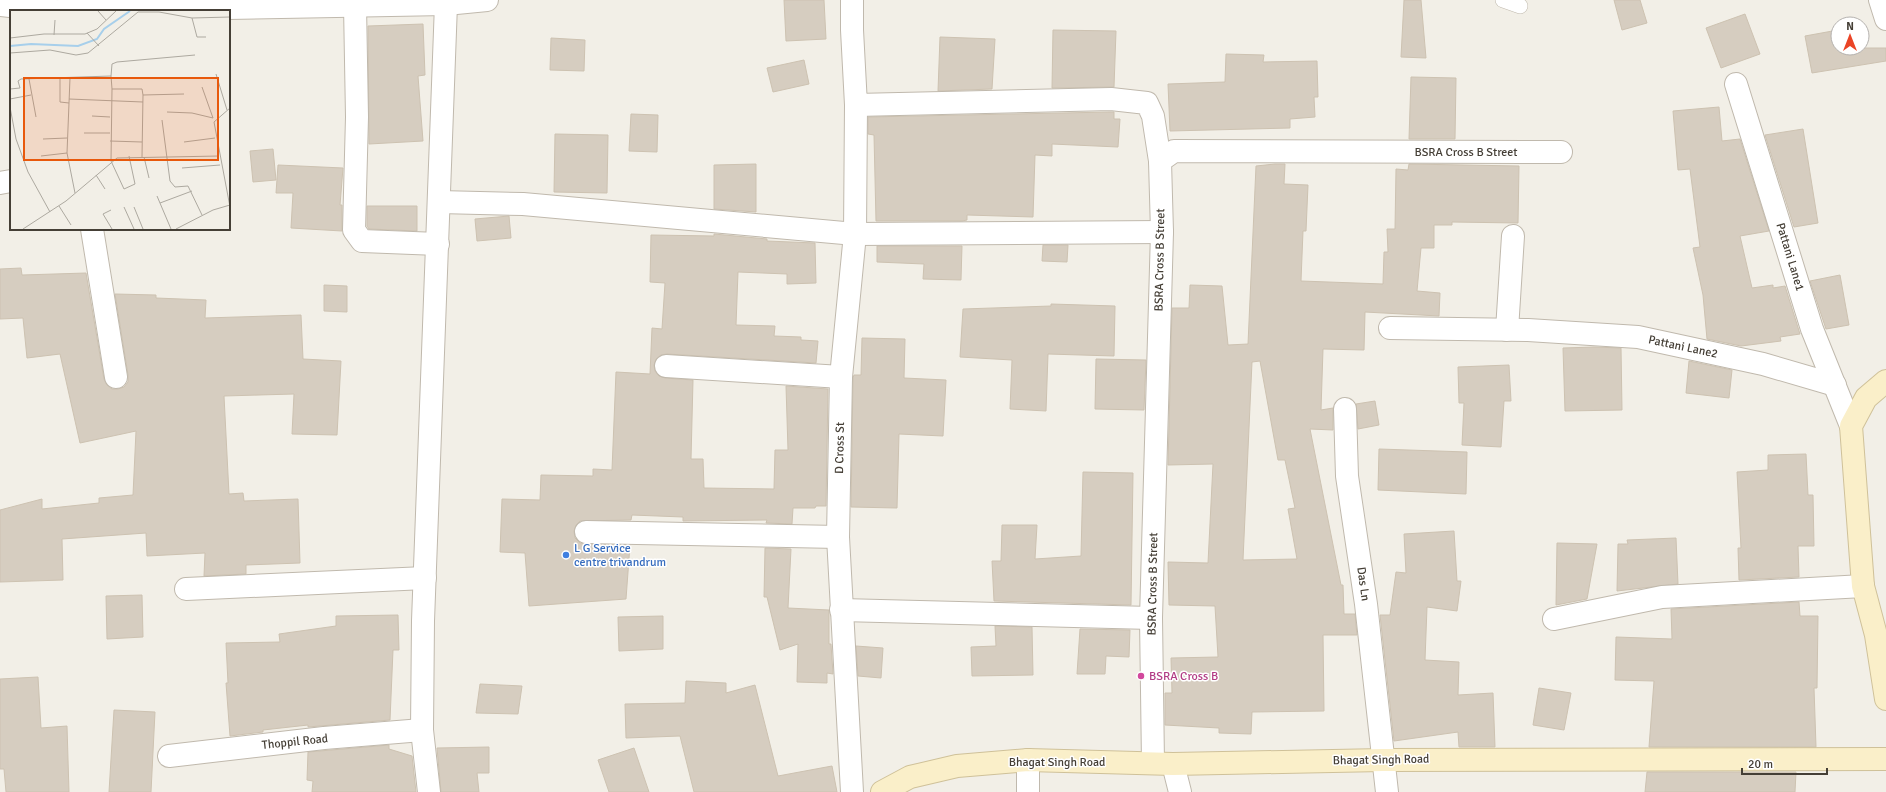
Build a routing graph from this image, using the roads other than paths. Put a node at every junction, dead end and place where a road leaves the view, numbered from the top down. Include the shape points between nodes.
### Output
1 (487, 0) edge
2 (852, 0) edge
3 (1503, 0) edge
4 (1880, 0) edge
5 (446, 4) junction
6 (0, 5) edge
7 (355, 5) junction
8 (1520, 6) dead end
9 (46, 10) edge
10 (108, 10) edge
11 (1886, 18) edge
12 (1736, 84) dead end
13 (856, 105) junction
14 (1561, 152) dead end
15 (1160, 161) junction
16 (10, 181) edge
17 (0, 183) edge
18 (439, 202) junction
19 (92, 230) edge
20 (1162, 232) junction
21 (855, 234) junction
22 (1513, 236) dead end
23 (438, 244) junction
24 (1390, 328) dead end
25 (1518, 330) junction
26 (666, 366) dead end
27 (116, 377) dead end
28 (841, 377) junction
29 (1886, 381) edge
30 (1835, 385) junction
31 (1345, 409) dead end
32 (1851, 426) junction
33 (586, 532) dead end
34 (838, 538) junction
35 (424, 578) junction
36 (1863, 586) junction
37 (186, 589) dead end
38 (841, 610) junction
39 (1151, 618) junction
40 (1554, 619) dead end
41 (1886, 699) edge
42 (422, 730) junction
43 (169, 756) dead end
44 (1886, 759) edge
45 (1028, 760) junction
46 (1383, 760) junction
47 (1163, 763) junction
48 (429, 792) edge
49 (852, 792) edge
50 (882, 792) edge
51 (1028, 792) edge
52 (1180, 792) edge
53 (1387, 792) edge

1 - 5 street
2 - 13 street, D Cross St
3 - 8 lane
4 - 11 street
5 - 7 street
5 - 18 street
6 - 9 street
7 - 10 street
7 - 23 street via 357,117 354,230 362,241
12 - 30 street, Pattani Lane1 via 1812,329
13 - 15 street via 1111,99 1147,103 1153,116
13 - 21 street, D Cross St
14 - 15 street, BSRA Cross B Street via 1174,151
15 - 20 street, BSRA Cross B Street
16 - 17 street
18 - 21 street via 523,204
18 - 23 street
19 - 27 street
20 - 21 street
20 - 39 street, BSRA Cross B Street
21 - 28 street, D Cross St
22 - 25 street
23 - 35 street
24 - 25 street, Pattani Lane2
25 - 30 street, Pattani Lane2 via 1659,340 1763,364
26 - 28 street
28 - 34 street, D Cross St
29 - 32 street via 1866,398
30 - 32 street, Pattani Lane1
31 - 46 street, Das Ln via 1348,476 1366,604
32 - 36 street
33 - 34 street
34 - 38 street, D Cross St
35 - 37 street
35 - 42 street
36 - 40 street via 1662,598
36 - 41 street via 1876,635
38 - 39 street
38 - 49 street, D Cross St
39 - 47 street, BSRA Cross B Street
42 - 43 street, Thoppil Road via 324,738
42 - 48 street
44 - 46 street, Bhagat Singh Road
45 - 47 street, Bhagat Singh Road
45 - 50 street, Bhagat Singh Road via 957,766 910,777
45 - 51 street
46 - 47 street, Bhagat Singh Road
46 - 53 street, Das Ln
47 - 52 street, BSRA Cross B Street

